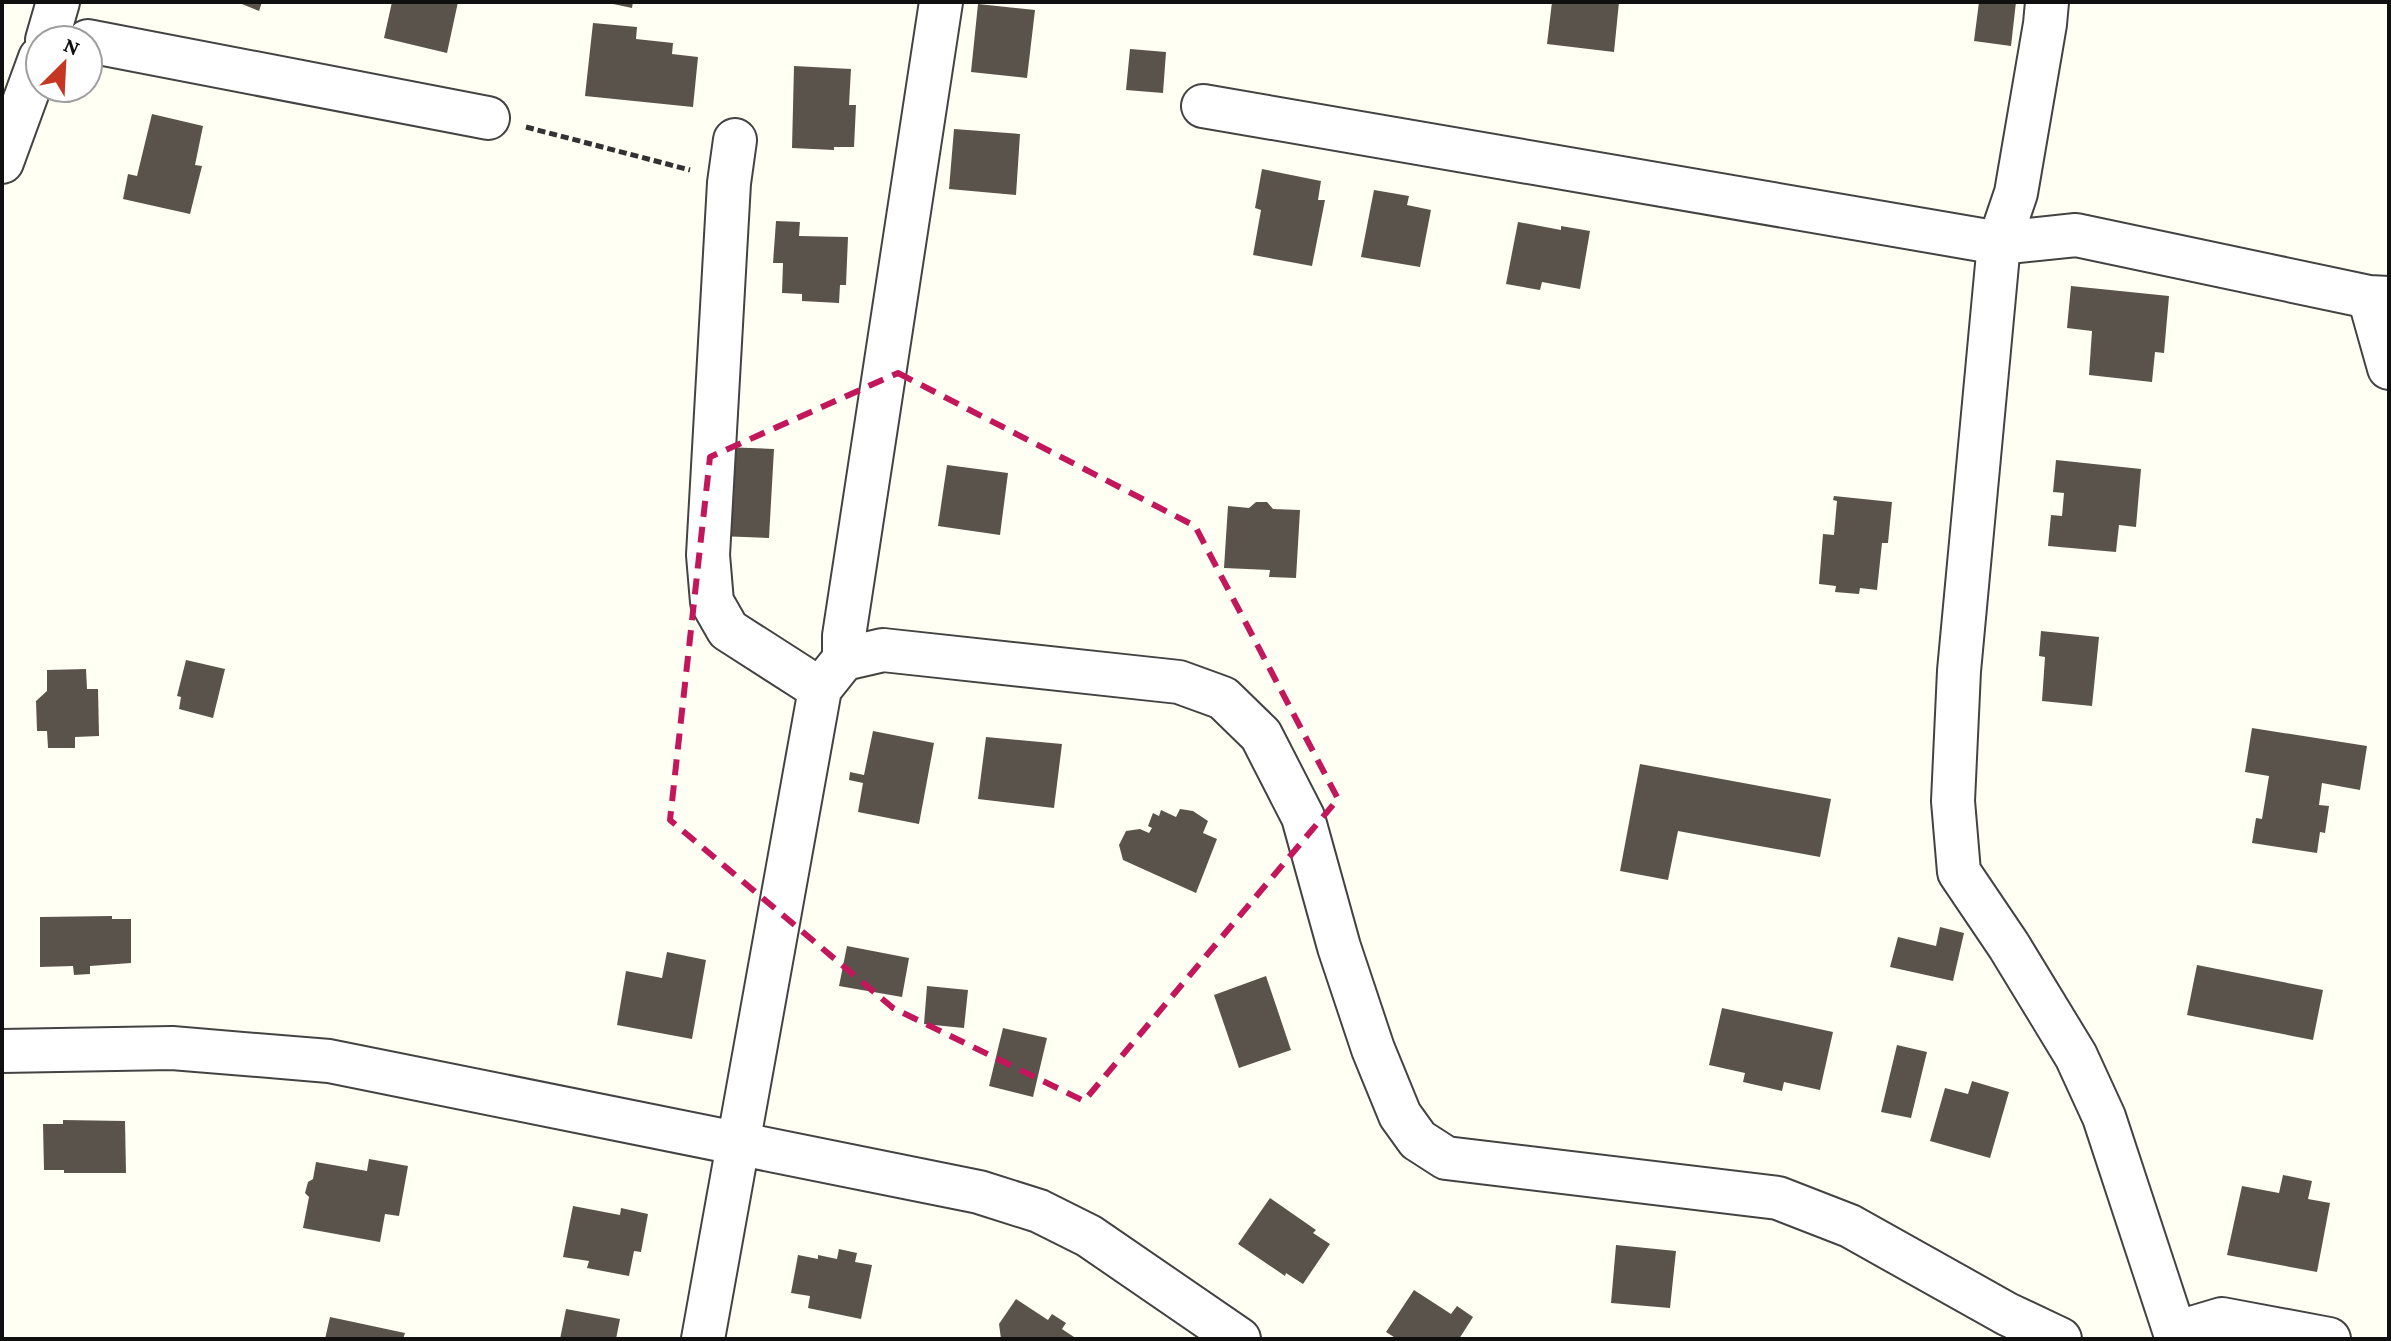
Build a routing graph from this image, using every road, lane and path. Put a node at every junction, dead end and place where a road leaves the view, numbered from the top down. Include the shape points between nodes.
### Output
1 (941, 2) edge
2 (2047, 2) edge
3 (104, 44) edge
4 (29, 104) edge
5 (1203, 106) dead end
6 (488, 118) joint
7 (735, 140) dead end
8 (2, 162) edge
9 (729, 183) junction
10 (1999, 243) junction
11 (2379, 298) edge
12 (2389, 368) edge
13 (832, 674) junction
14 (2, 1051) edge
15 (739, 1144) junction
16 (2176, 1336) edge
17 (703, 1339) edge
18 (1239, 1339) edge
19 (2060, 1339) edge
20 (2329, 1339) edge

1 - 13 street via 844,636
2 - 10 street via 2016,193
3 - 6 street
4 - 8 street
5 - 10 street
6 - 9 path
7 - 9 street
9 - 13 street via 708,555 712,602 728,630
10 - 11 street via 2076,235
10 - 16 street via 1959,671 1953,801 1959,872 2076,1056 2104,1117
11 - 12 street
13 - 15 street
13 - 19 street via 883,650 1179,682 1223,698 1261,735 1303,817 1373,1049 1400,1115 1418,1140 1446,1158 1778,1198 1850,1226
14 - 15 street via 172,1048 329,1061
15 - 17 street
15 - 18 street via 979,1192 1039,1211 1089,1236
16 - 20 street via 2222,1319

